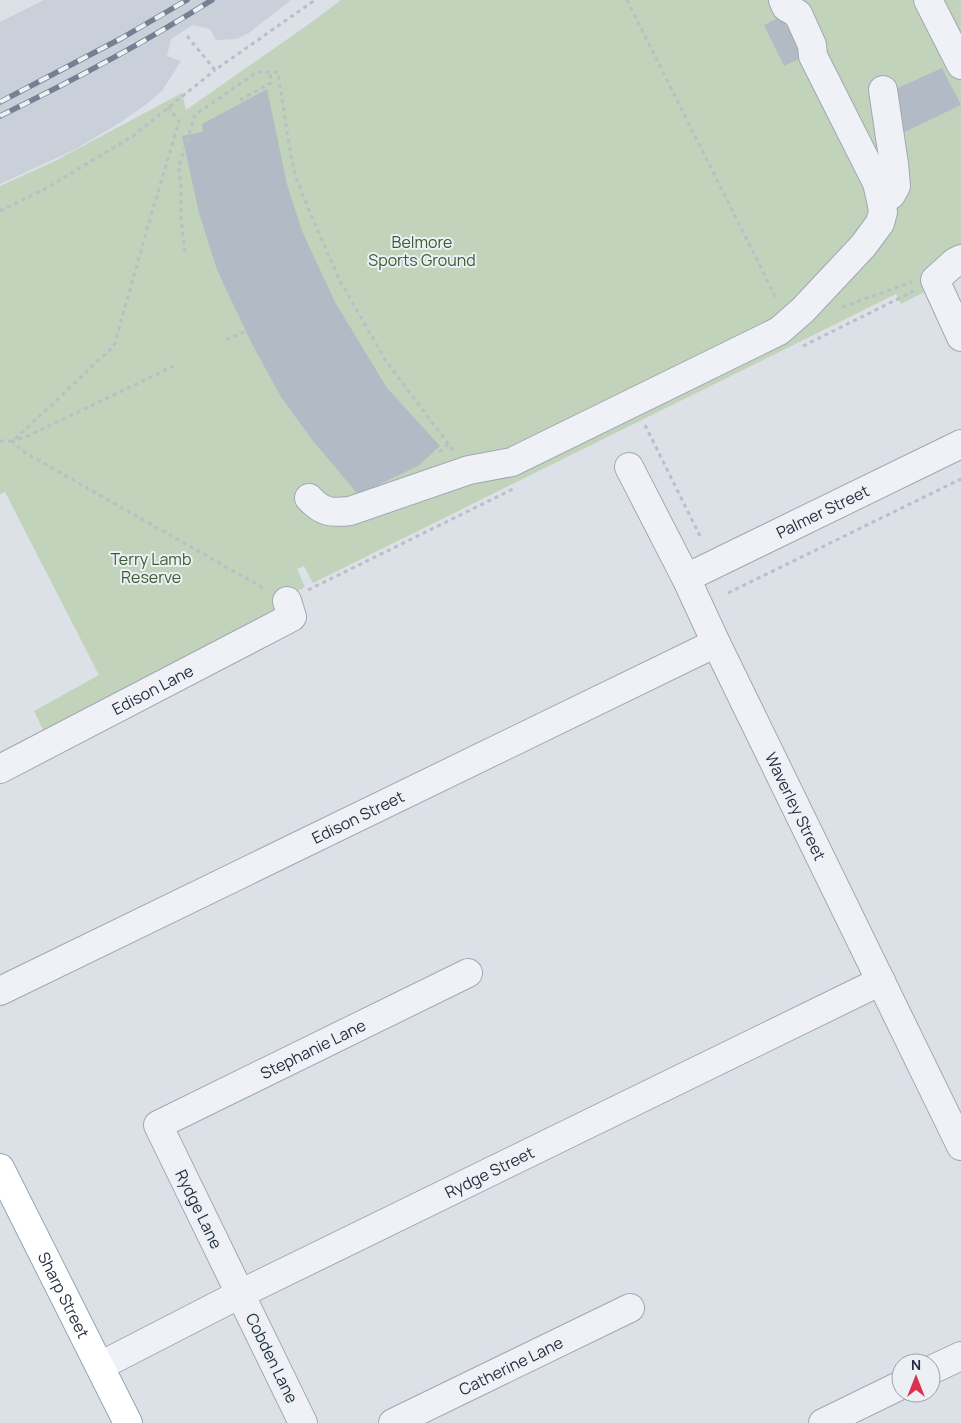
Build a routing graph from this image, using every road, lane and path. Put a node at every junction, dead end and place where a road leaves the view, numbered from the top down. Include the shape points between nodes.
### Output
1 (315, 0) edge
2 (627, 0) edge
3 (783, 0) edge
4 (928, 0) edge
5 (187, 36) dead end
6 (961, 65) edge
7 (215, 70) junction
8 (270, 72) junction
9 (883, 90) dead end
10 (240, 100) dead end
11 (168, 107) junction
12 (881, 200) junction
13 (0, 211) edge
14 (185, 252) dead end
15 (961, 259) edge
16 (934, 280) junction
17 (841, 308) dead end
18 (788, 323) junction
19 (246, 331) dead end
20 (961, 337) edge
21 (226, 340) dead end
22 (174, 366) dead end
23 (644, 424) dead end
24 (0, 440) edge
25 (13, 440) junction
26 (961, 444) edge
27 (629, 466) dead end
28 (468, 470) junction
29 (961, 479) edge
30 (310, 498) dead end
31 (701, 538) dead end
32 (686, 578) junction
33 (728, 593) dead end
34 (287, 601) joint
35 (716, 643) junction
36 (0, 768) edge
37 (468, 973) dead end
38 (881, 981) junction
39 (0, 991) edge
40 (158, 1125) joint
41 (961, 1146) edge
42 (0, 1168) edge
43 (240, 1294) junction
44 (630, 1308) dead end
45 (961, 1356) edge
46 (941, 1365) edge
47 (100, 1366) junction
48 (891, 1390) edge
49 (128, 1423) edge
50 (303, 1423) edge
51 (393, 1423) edge
52 (823, 1423) edge

1 - 7 path
2 - 18 path
3 - 12 street via 802,22 813,56 876,183
4 - 6 street
5 - 7 path
7 - 11 path
8 - 10 path via 271,82
8 - 14 path via 257,72 195,115 178,166
8 - 28 path via 278,72 295,175 340,281 386,361
9 - 12 street via 896,186 892,195
11 - 13 path via 133,136 43,190
11 - 25 path via 179,121 114,346
12 - 18 street via 883,212 875,231
15 - 16 street
16 - 17 path via 915,281
16 - 20 street
18 - 28 street via 512,462
19 - 21 path
22 - 25 path via 30,435
23 - 31 path
24 - 25 path
25 - 34 path via 22,451
26 - 32 street, Palmer Street
27 - 32 street, Waverley Street
28 - 30 street via 350,511 334,513 318,507
29 - 33 path, Palmer Street
32 - 35 street, Waverley Street
34 - 36 street, Edison Lane via 292,617
35 - 38 street, Waverley Street
35 - 39 street, Edison Street
37 - 40 street, Stephanie Lane
38 - 41 street, Waverley Street
38 - 43 street, Rydge Street
40 - 43 street, Rydge Lane
42 - 47 main road, Sharp Street
43 - 47 street, Rydge Street
43 - 50 street, Cobden Lane
44 - 51 street, Catherine Lane
45 - 46 street
47 - 49 main road, Sharp Street
48 - 52 street

